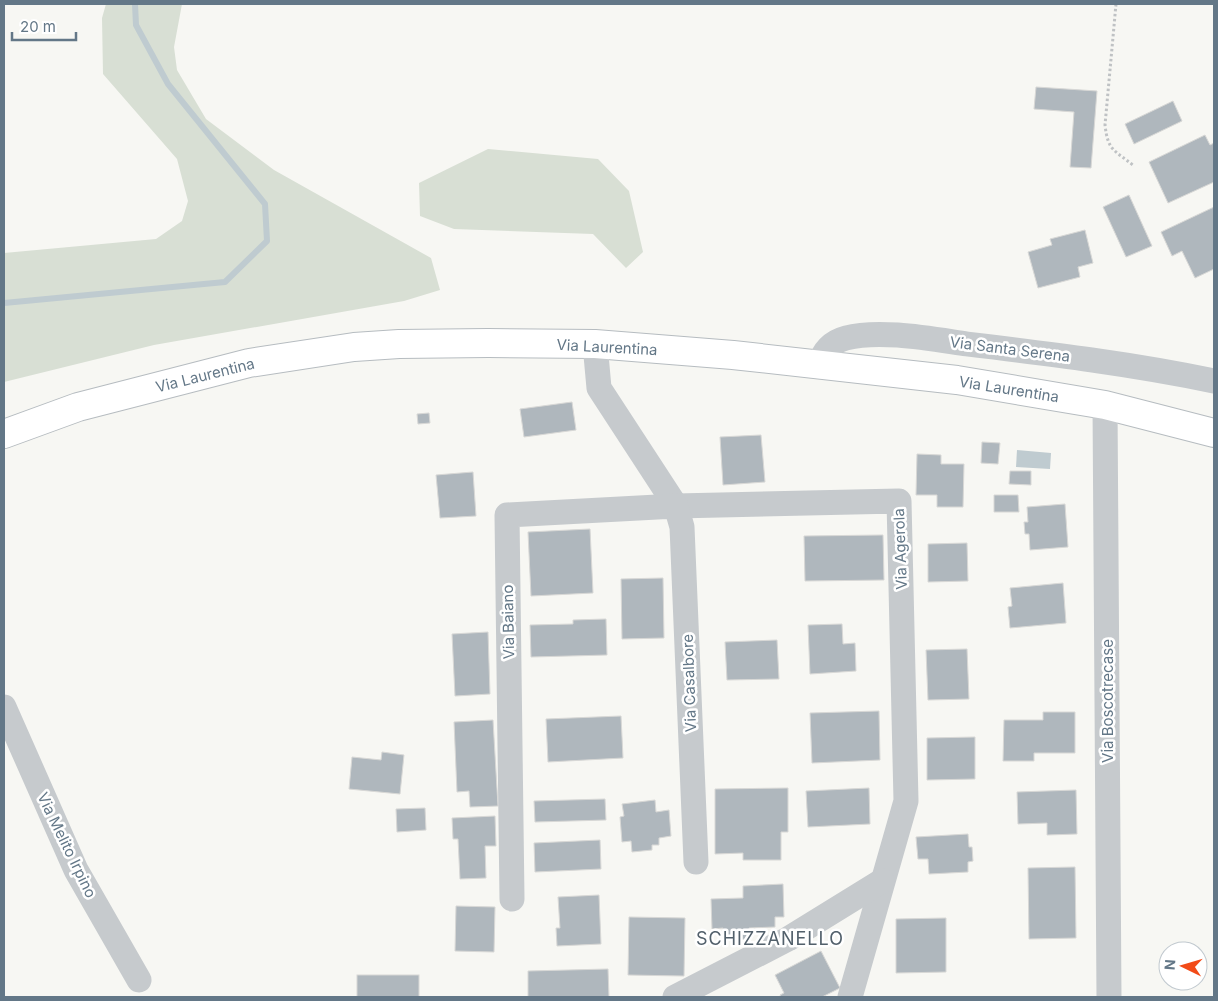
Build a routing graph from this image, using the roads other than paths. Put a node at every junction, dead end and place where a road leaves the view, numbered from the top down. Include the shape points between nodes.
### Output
1 (595, 344) junction
2 (819, 366) junction
3 (1214, 381) edge
4 (1105, 405) junction
5 (1214, 433) edge
6 (4, 434) edge
7 (676, 506) junction
8 (4, 707) edge
9 (696, 862) dead end
10 (882, 880) junction
11 (512, 899) dead end
12 (139, 980) dead end
13 (675, 997) edge
14 (850, 997) edge
15 (1109, 997) edge

1 - 2 main road, Via Laurentina
1 - 6 main road, Via Laurentina via 354,346 248,363 78,407
1 - 7 street via 599,388
2 - 3 street, Via Santa Serena via 823,354 840,340 886,335 1073,357
2 - 4 main road, Via Laurentina via 957,380
4 - 5 main road, Via Laurentina
4 - 15 street, Via Boscotrecase
7 - 9 street, Via Casalbore via 682,527
7 - 10 street, Via Agerola via 899,501 906,801
7 - 11 street, Via Baiano via 507,515
8 - 12 street, Via Melito Irpino via 76,870
10 - 13 street via 788,940
10 - 14 street, Via Agerola

